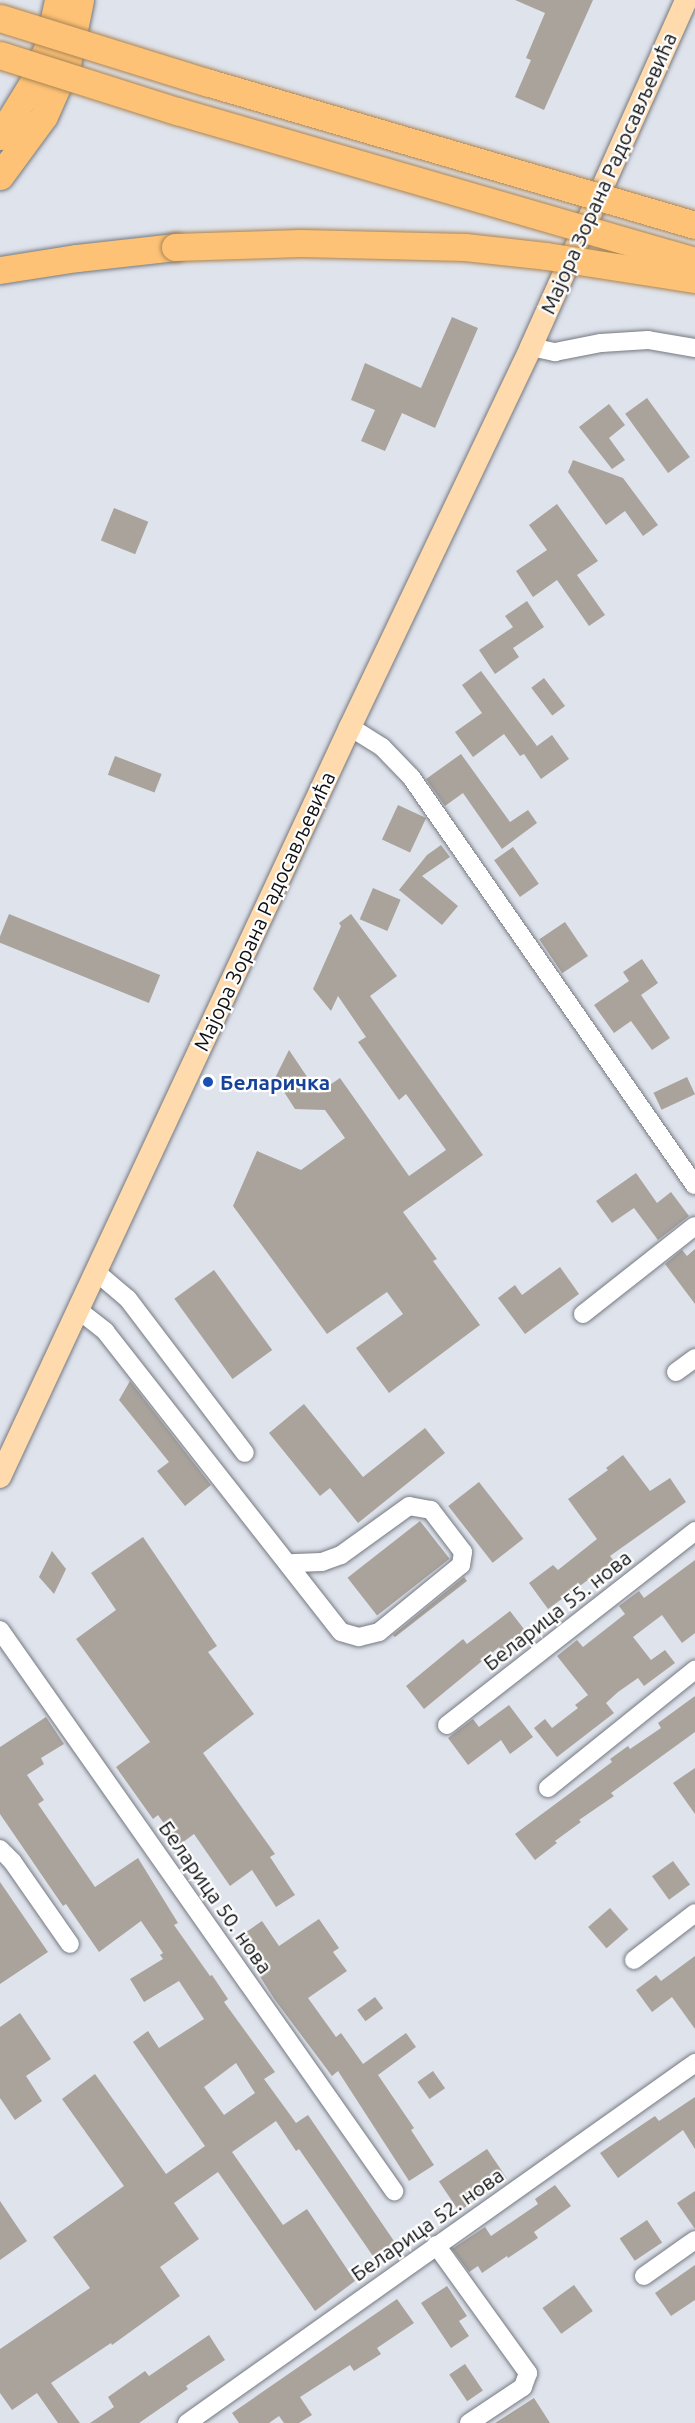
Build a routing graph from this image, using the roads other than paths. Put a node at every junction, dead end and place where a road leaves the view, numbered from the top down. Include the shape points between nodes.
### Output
1 (58, 0) edge
2 (80, 0) edge
3 (686, 0) edge
4 (0, 18) edge
5 (0, 55) edge
6 (0, 136) edge
7 (0, 176) edge
8 (695, 225) edge
9 (695, 261) edge
10 (0, 270) edge
11 (695, 279) edge
12 (531, 346) junction
13 (695, 348) edge
14 (350, 727) junction
15 (695, 1185) edge
16 (695, 1226) edge
17 (95, 1271) junction
18 (77, 1309) junction
19 (583, 1314) dead end
20 (695, 1358) edge
21 (676, 1372) dead end
22 (245, 1453) dead end
23 (0, 1477) edge
24 (695, 1531) edge
25 (289, 1563) junction
26 (0, 1630) edge
27 (695, 1670) edge
28 (447, 1725) dead end
29 (548, 1788) dead end
30 (0, 1850) edge
31 (695, 1912) edge
32 (70, 1944) dead end
33 (634, 1960) dead end
34 (695, 2063) edge
35 (394, 2192) dead end
36 (695, 2240) edge
37 (436, 2245) junction
38 (644, 2276) dead end
39 (187, 2423) edge
40 (469, 2423) edge

1 - 6 highway via 48,45 32,84
2 - 7 highway via 67,64 44,116
3 - 12 main road, Мајора Зорана Радосављевића
4 - 8 highway, bridge
5 - 9 highway, bridge via 177,111
10 - 11 highway, bridge via 175,247 301,243 465,246
12 - 13 street via 555,352 601,343 648,340
12 - 14 main road, Мајора Зорана Радосављевића
14 - 15 street via 382,747 411,777
14 - 17 main road, Мајора Зорана Радосављевића
16 - 19 street
17 - 18 main road, Мајора Зорана Радосављевића
17 - 22 street via 134,1305
18 - 23 main road, Мајора Зорана Радосављевића
18 - 25 street via 105,1331
20 - 21 street
24 - 28 street, Беларица 55. нова
25 - 25 street via 341,1632 366,1637 379,1632 461,1565 463,1552 431,1510 409,1506 341,1555 322,1562
26 - 35 street, Беларица 50. нова
27 - 29 street
30 - 32 street
31 - 33 street
34 - 37 street, Беларица 52. нова
36 - 38 street
37 - 39 street, Беларица 52. нова
37 - 40 street via 528,2373 523,2387

